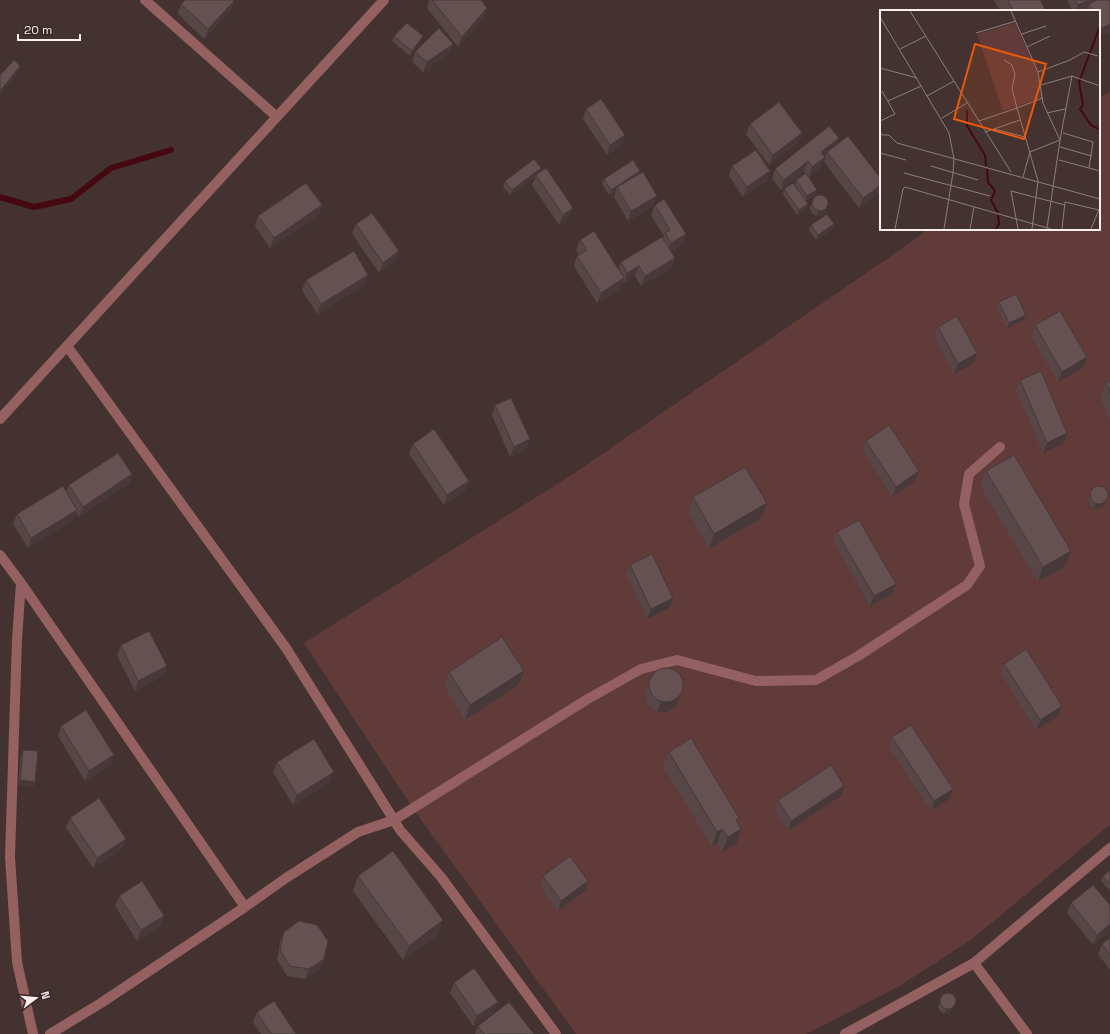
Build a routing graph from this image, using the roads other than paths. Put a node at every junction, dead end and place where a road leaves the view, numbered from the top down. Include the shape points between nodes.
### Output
1 (145, 0) edge
2 (384, 0) edge
3 (277, 117) junction
4 (67, 346) junction
5 (0, 419) edge
6 (1000, 446) dead end
7 (0, 555) edge
8 (21, 583) junction
9 (394, 820) junction
10 (1110, 848) edge
11 (245, 907) junction
12 (974, 963) junction
13 (34, 1034) edge
14 (50, 1034) edge
15 (556, 1034) edge
16 (845, 1034) edge
17 (1027, 1034) edge

1 - 3 street
2 - 3 street
3 - 4 street
4 - 5 street
4 - 9 street via 286,648
6 - 9 street via 969,474 964,504 980,566 972,579 967,585 858,656 816,680 756,681 677,660 641,669 586,700
7 - 8 street
8 - 11 street
8 - 13 street via 10,857 17,962
9 - 11 street via 358,832
9 - 15 street via 441,876
10 - 12 street
11 - 14 street
12 - 16 street
12 - 17 street

